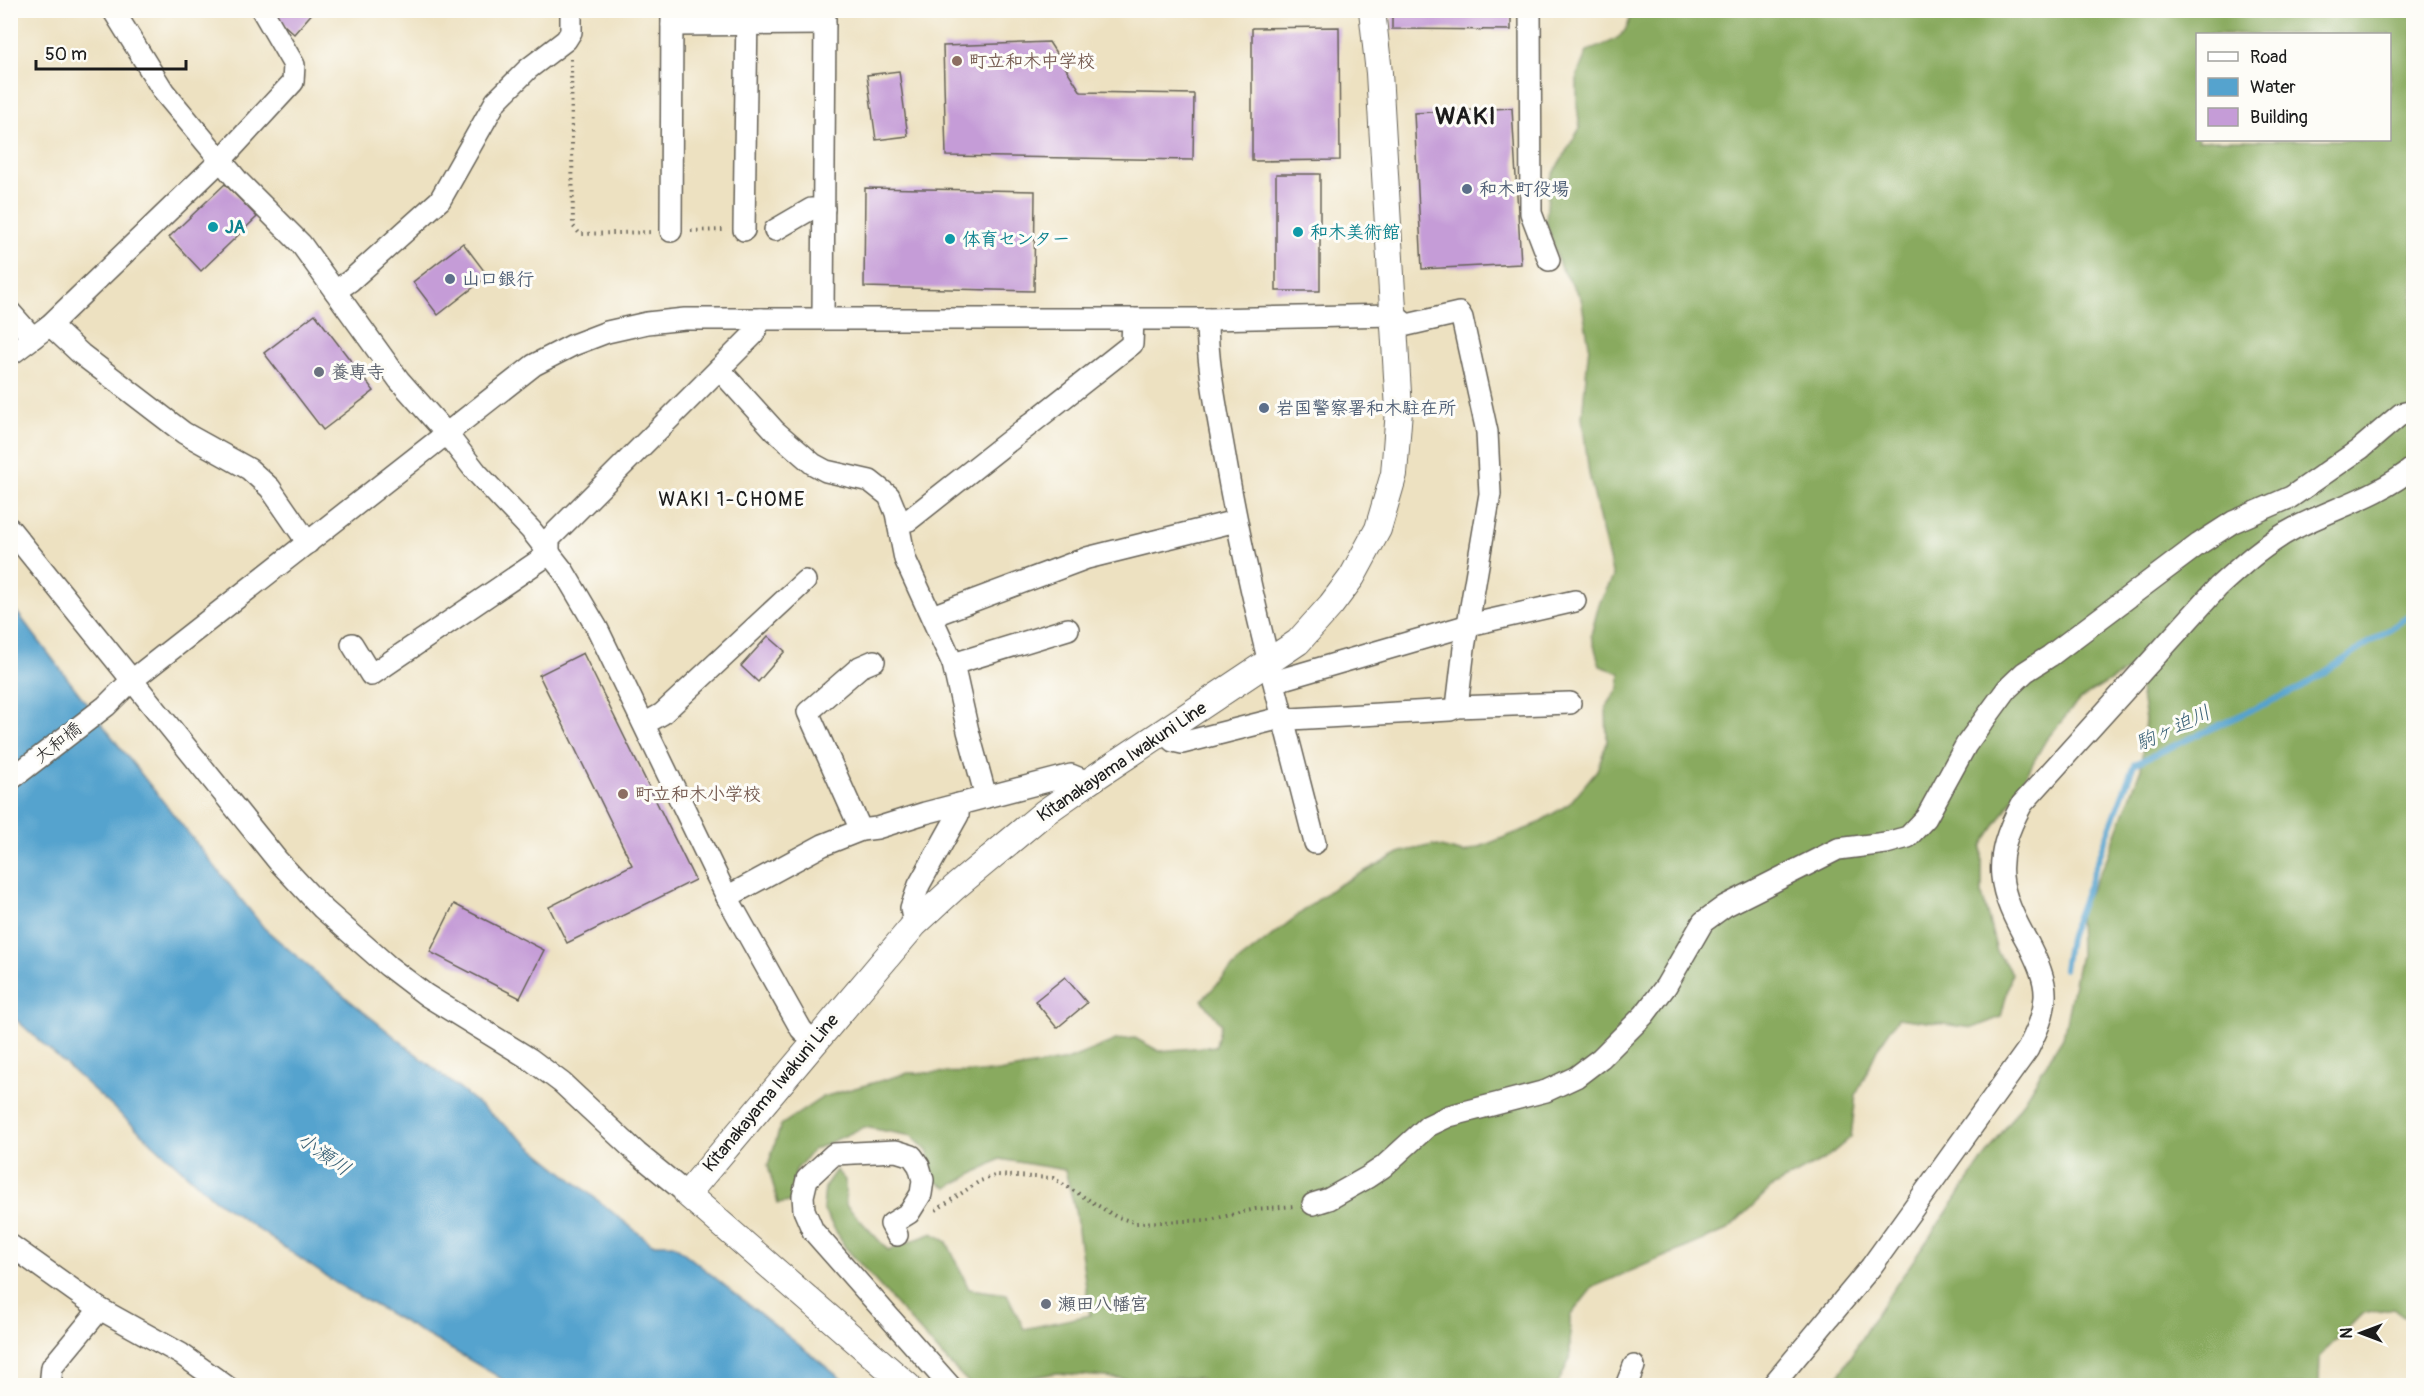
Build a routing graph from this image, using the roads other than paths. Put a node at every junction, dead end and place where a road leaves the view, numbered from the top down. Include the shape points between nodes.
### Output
1 (113, 10) edge
2 (262, 10) edge
3 (571, 10) edge
4 (1372, 10) edge
5 (1530, 10) edge
6 (825, 17) edge
7 (672, 18) edge
8 (747, 18) edge
9 (220, 160) junction
10 (824, 209) junction
11 (744, 230) road end
12 (775, 230) dead end
13 (671, 231) road end
14 (1549, 260) dead end
15 (335, 291) junction
16 (10, 312) edge
17 (1394, 315) junction
18 (823, 317) junction
19 (761, 319) junction
20 (1133, 319) junction
21 (1208, 319) junction
22 (50, 325) junction
23 (33, 338) junction
24 (10, 355) edge
25 (719, 369) junction
26 (2414, 411) edge
27 (446, 433) junction
28 (2414, 467) edge
29 (1236, 521) junction
30 (898, 523) junction
31 (10, 529) edge
32 (308, 543) junction
33 (549, 555) junction
34 (805, 581) dead end
35 (1575, 601) dead end
36 (933, 616) junction
37 (1469, 625) junction
38 (1068, 629) dead end
39 (352, 644) dead end
40 (874, 661) dead end
41 (953, 664) junction
42 (1271, 671) junction
43 (131, 681) junction
44 (1570, 703) dead end
45 (1457, 707) junction
46 (1283, 720) junction
47 (644, 724) junction
48 (1164, 732) junction
49 (10, 780) edge
50 (1088, 782) junction
51 (986, 797) junction
52 (958, 804) junction
53 (861, 830) junction
54 (1315, 843) dead end
55 (727, 897) junction
56 (914, 925) junction
57 (813, 1042) junction
58 (687, 1194) junction
59 (1313, 1204) road end
60 (897, 1235) dead end
61 (10, 1245) edge
62 (100, 1309) junction
63 (50, 1386) edge
64 (226, 1386) edge
65 (908, 1386) edge
66 (950, 1386) edge
67 (1772, 1386) edge

1 - 9 street via 164,92
2 - 9 street via 294,65 293,82
3 - 15 street via 571,32 566,40 528,69 496,101 440,200
4 - 17 main road, Kitanakayama Iwakuni Line
5 - 14 street via 1531,213
6 - 8 street
6 - 10 street
7 - 8 street
7 - 13 street
8 - 11 street
9 - 15 street via 301,244
9 - 22 street
10 - 12 street via 811,209
10 - 18 street
15 - 27 street via 399,380
16 - 23 street
17 - 21 street, 大和橋
17 - 37 street, 大和橋 via 1407,326 1459,313 1462,318 1487,432 1490,494
17 - 42 main road, Kitanakayama Iwakuni Line via 1399,410 1394,474 1378,529 1352,577 1331,605
18 - 19 street, 大和橋
18 - 20 street, 大和橋
19 - 25 street via 753,335
19 - 27 street, 大和橋 via 685,319 607,332 534,365
20 - 21 street, 大和橋
20 - 30 street via 1132,344 909,520
21 - 29 street via 1211,378
22 - 23 street
22 - 32 street via 184,434 249,469 270,488
23 - 24 street
25 - 30 street via 775,431 813,464 870,481 889,496
25 - 33 street via 549,539
26 - 59 street via 2401,414 2360,449 2291,497 2233,522 2199,544 2025,672 2007,689 1966,746 1926,818 1908,837 1838,849 1725,906 1703,922 1644,1015 1576,1077 1546,1091 1449,1116 1428,1126 1383,1167 1329,1199
27 - 32 street, 大和橋
27 - 33 street
28 - 67 street via 2367,496 2294,528 2247,560 2218,587 2022,804 2008,828 2002,856 2002,887 2042,975 2045,996 2041,1022 2028,1049 1922,1199
29 - 36 street via 1086,558
29 - 42 street
30 - 36 street via 905,560
31 - 43 street
32 - 43 street, 大和橋
33 - 39 street via 371,675
33 - 47 street via 564,572 597,628
34 - 47 street via 662,714
35 - 37 street
36 - 41 street
37 - 42 street via 1283,679
37 - 45 street
38 - 41 street
40 - 53 street via 860,667 808,712
41 - 51 street
42 - 46 street
42 - 48 main road, Kitanakayama Iwakuni Line
43 - 49 street, 大和橋 via 106,706
43 - 58 street via 278,861 322,908 426,995 562,1083
44 - 45 street
45 - 46 street
46 - 48 street via 1182,743
46 - 54 street
47 - 55 street
48 - 50 main road, Kitanakayama Iwakuni Line
50 - 51 street via 1071,775
50 - 56 main road, Kitanakayama Iwakuni Line via 1035,820
51 - 52 street
52 - 53 street
52 - 56 street via 958,815 911,908
53 - 55 street via 823,845
55 - 57 street via 801,1029
56 - 57 main road, Kitanakayama Iwakuni Line
57 - 58 main road, Kitanakayama Iwakuni Line
58 - 65 main road
60 - 66 street via 891,1224 909,1213 921,1194 920,1166 912,1156 896,1151 834,1154 807,1179 802,1196 813,1231
61 - 62 street
62 - 63 street via 52,1367
62 - 64 street via 182,1354

